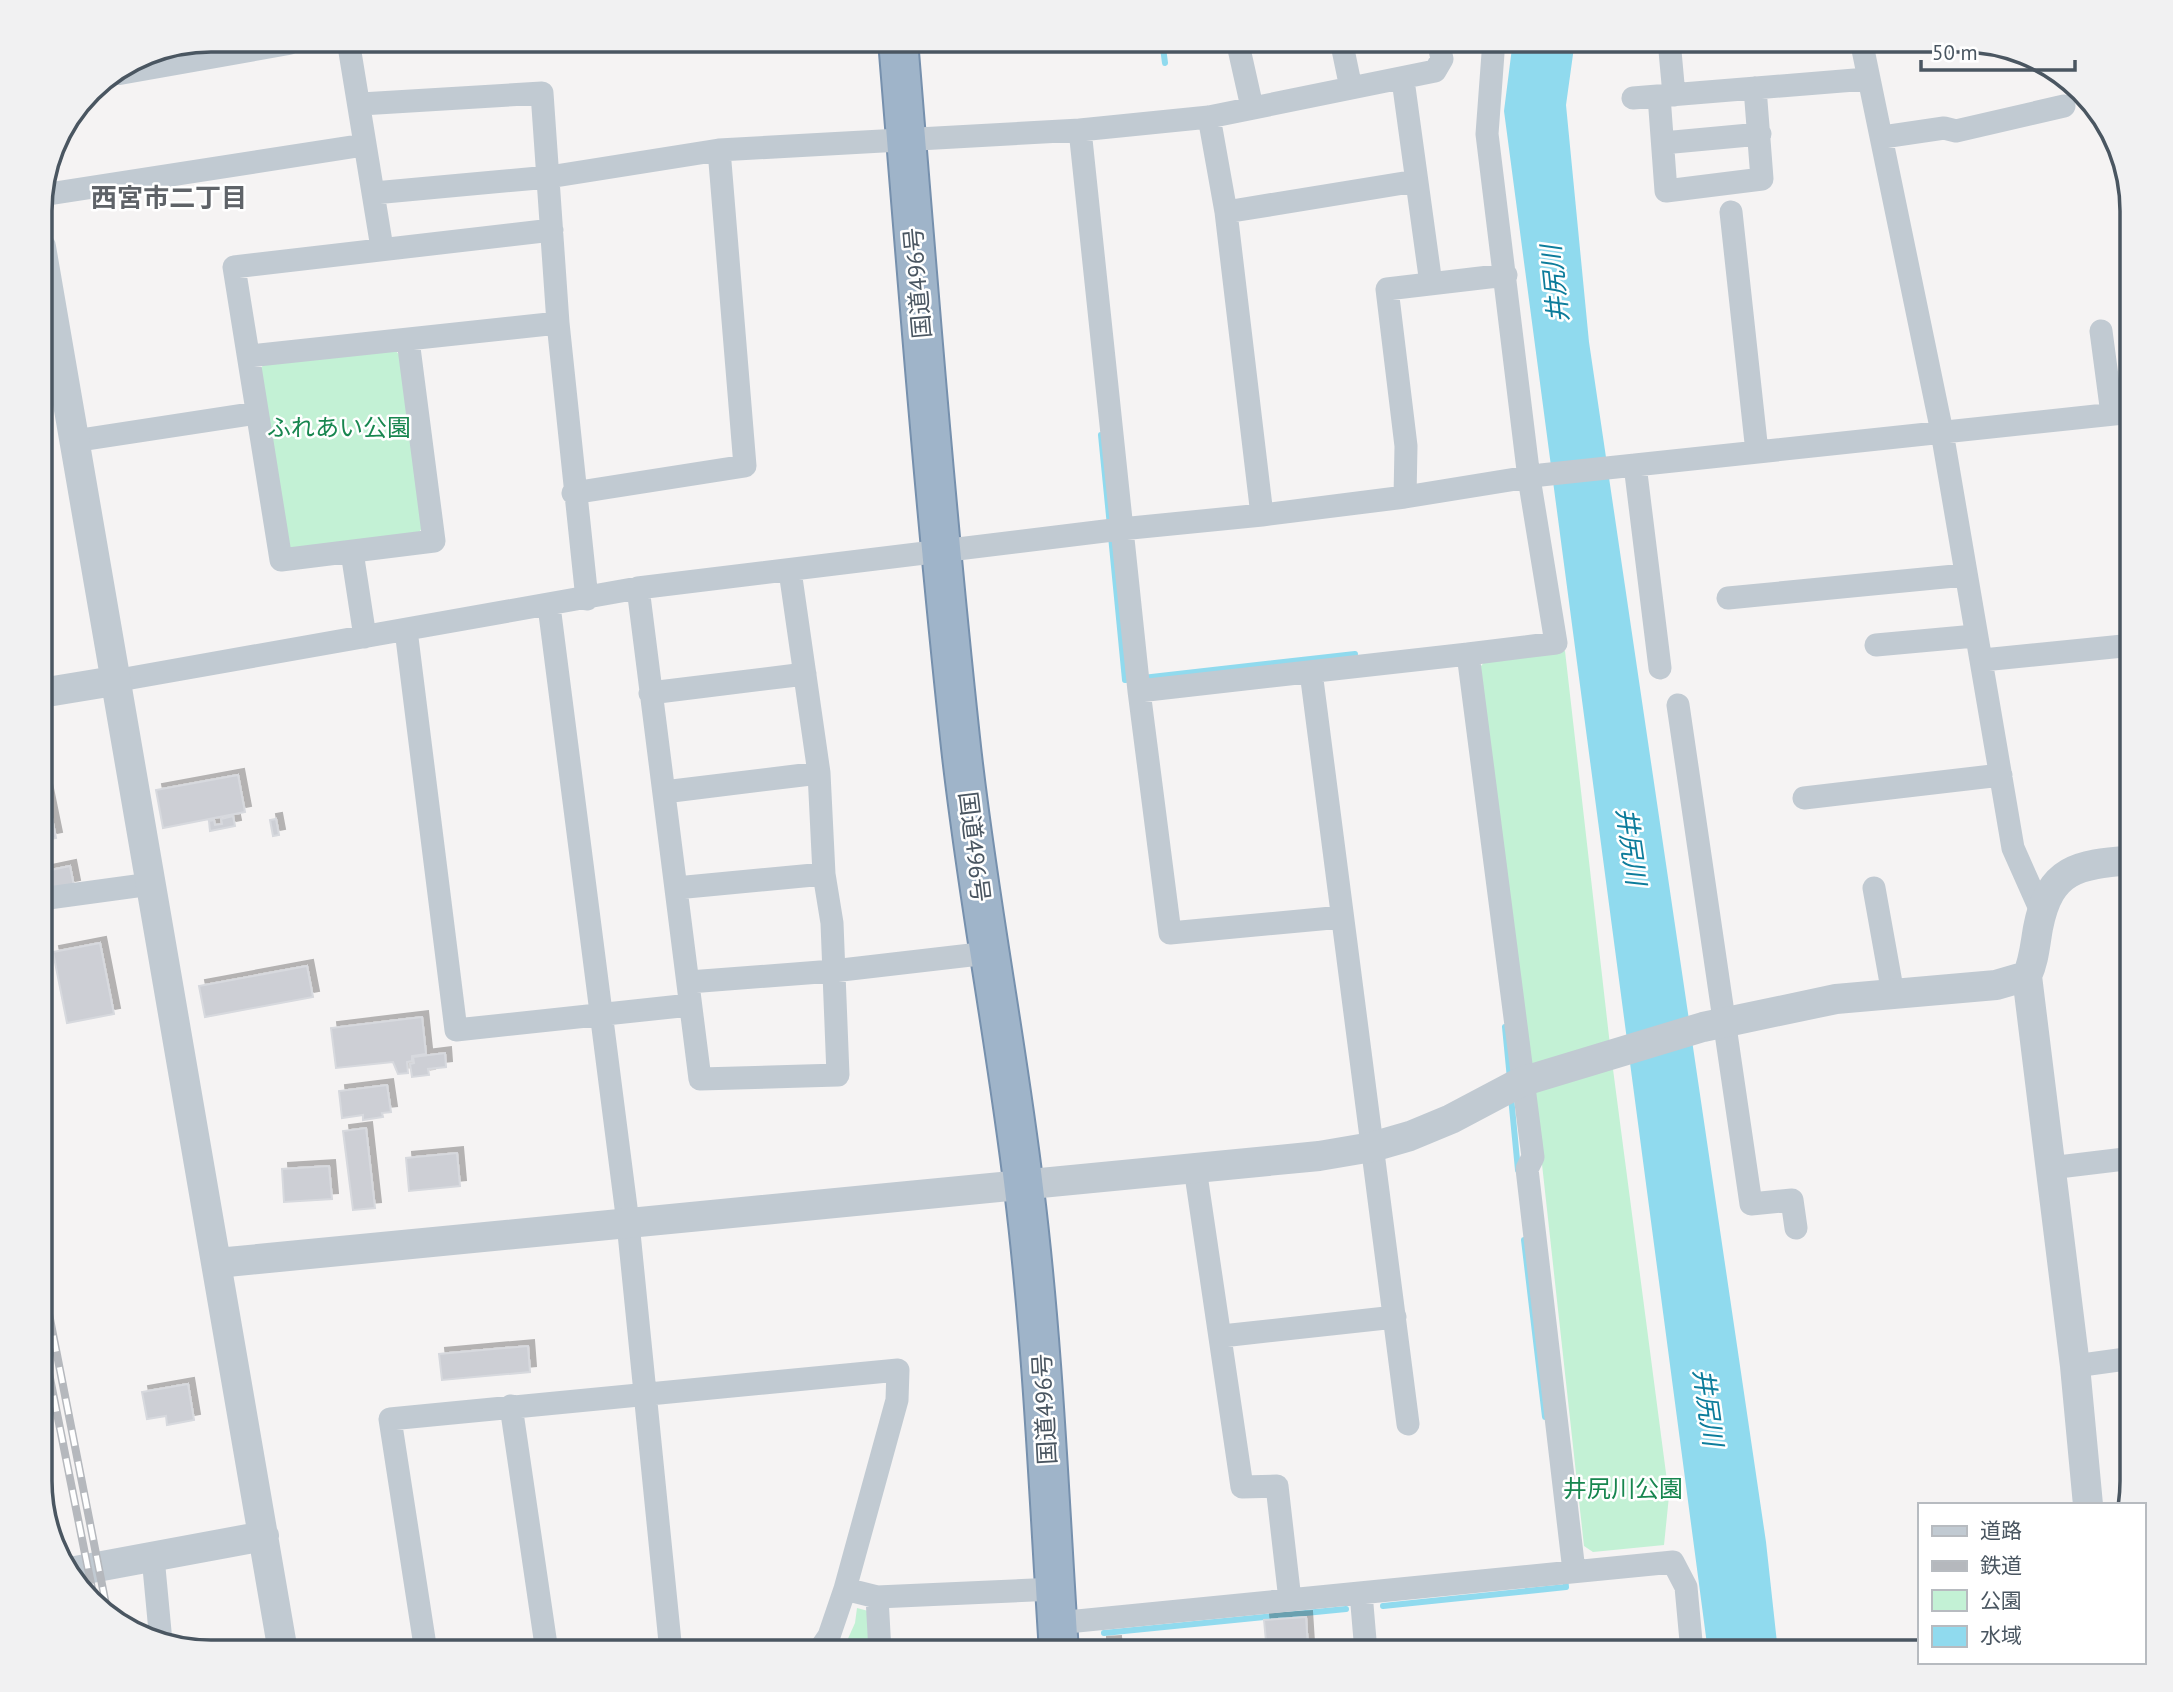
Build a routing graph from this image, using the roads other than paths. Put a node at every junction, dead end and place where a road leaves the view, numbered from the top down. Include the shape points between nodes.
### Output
1 (220, 52) edge
2 (350, 52) edge
3 (899, 52) edge
4 (1240, 52) edge
5 (1344, 52) edge
6 (1440, 52) edge
7 (1493, 52) edge
8 (1669, 52) edge
9 (1863, 52) edge
10 (153, 64) edge
11 (1867, 79) junction
12 (1403, 80) junction
13 (1351, 88) junction
14 (1755, 88) junction
15 (1666, 95) junction
16 (1633, 98) dead end
17 (361, 104) junction
18 (2064, 106) dead end
19 (1252, 107) junction
20 (1209, 117) junction
21 (1080, 130) junction
22 (1760, 134) junction
23 (1883, 136) junction
24 (906, 141) junction
25 (1663, 144) junction
26 (364, 145) junction
27 (719, 150) junction
28 (549, 177) junction
29 (1416, 181) junction
30 (54, 193) edge
31 (374, 193) junction
32 (1226, 212) junction
33 (1731, 212) dead end
34 (552, 230) junction
35 (382, 248) junction
36 (1506, 275) junction
37 (1431, 284) junction
38 (558, 323) junction
39 (2101, 331) dead end
40 (408, 340) junction
41 (248, 356) junction
42 (53, 381) edge
43 (2120, 405) edge
44 (256, 413) junction
45 (2120, 413) edge
46 (1942, 432) junction
47 (74, 440) junction
48 (1756, 452) junction
49 (1631, 465) junction
50 (1535, 477) junction
51 (573, 493) junction
52 (1405, 497) junction
53 (1262, 515) junction
54 (1121, 529) junction
55 (943, 551) junction
56 (352, 552) junction
57 (790, 571) junction
58 (1965, 575) junction
59 (638, 588) junction
60 (1728, 598) dead end
61 (587, 599) junction
62 (548, 606) junction
63 (406, 630) junction
64 (1975, 636) junction
65 (366, 637) junction
66 (1876, 645) dead end
67 (2120, 646) edge
68 (1468, 654) junction
69 (1983, 660) junction
70 (1660, 668) dead end
71 (1311, 672) junction
72 (805, 674) junction
73 (114, 681) junction
74 (53, 691) edge
75 (1139, 691) junction
76 (650, 693) junction
77 (1678, 705) dead end
78 (818, 773) junction
79 (2001, 775) junction
80 (664, 792) junction
81 (1804, 798) dead end
82 (2120, 862) edge
83 (824, 874) junction
84 (151, 884) junction
85 (676, 888) junction
86 (1874, 888) dead end
87 (53, 897) edge
88 (2041, 911) junction
89 (1342, 917) junction
90 (988, 953) junction
91 (833, 971) junction
92 (2027, 976) junction
93 (690, 994) junction
94 (1893, 994) junction
95 (600, 1016) junction
96 (1715, 1025) junction
97 (1521, 1082) junction
98 (1371, 1147) junction
99 (2120, 1160) edge
100 (1195, 1168) junction
101 (2050, 1168) junction
102 (1024, 1185) junction
103 (628, 1223) junction
104 (1797, 1228) dead end
105 (217, 1263) junction
106 (1395, 1317) junction
107 (1222, 1336) junction
108 (2120, 1360) edge
109 (2075, 1366) junction
110 (643, 1393) junction
111 (512, 1406) junction
112 (1408, 1424) dead end
113 (2088, 1503) edge
114 (264, 1536) junction
115 (153, 1557) junction
116 (80, 1570) edge
117 (1574, 1571) junction
118 (845, 1589) junction
119 (1361, 1593) junction
120 (877, 1597) junction
121 (1290, 1600) junction
122 (1057, 1621) edge
123 (160, 1631) edge
124 (281, 1640) edge
125 (424, 1640) edge
126 (545, 1640) edge
127 (670, 1640) edge
128 (826, 1640) edge
129 (879, 1640) edge
130 (1365, 1640) edge
131 (1691, 1640) edge

1 - 10 street
2 - 17 street
3 - 24 highway, 国道496号
4 - 19 street
5 - 13 street
6 - 12 street via 1442,60 1435,71
7 - 36 street via 1487,134
8 - 15 street
9 - 11 street
11 - 14 street
11 - 23 street
12 - 13 street
12 - 29 street
13 - 19 street
14 - 15 street
14 - 22 street
15 - 16 street
15 - 25 street
17 - 26 street
17 - 28 street via 542,93
18 - 23 street via 1956,131 1944,128
19 - 20 street
20 - 21 street
20 - 32 street
21 - 24 street
21 - 54 street
22 - 25 street
22 - 25 street via 1762,179 1666,191
23 - 46 street
24 - 27 street
24 - 55 highway, 国道496号
26 - 30 street
26 - 31 street
27 - 28 street
27 - 51 street via 745,466
28 - 31 street
28 - 34 street
29 - 32 street
29 - 37 street
31 - 35 street
32 - 53 street
33 - 48 street
34 - 35 street
34 - 38 street
35 - 41 street via 234,267
36 - 37 street
36 - 50 street
37 - 52 street via 1387,289 1406,446
38 - 40 street
38 - 51 street
39 - 43 street
40 - 41 street
40 - 56 street via 434,541
41 - 44 street
42 - 47 street
44 - 47 street
44 - 56 street via 281,561
45 - 46 street
46 - 48 street
46 - 58 street
47 - 73 street
48 - 49 street
49 - 50 street
49 - 70 street
50 - 52 street
50 - 68 street via 1556,643
51 - 61 street
52 - 53 street
53 - 54 street
54 - 55 street
54 - 75 street
55 - 57 street
55 - 90 highway, 国道496号 via 960,740
56 - 65 street
57 - 59 street
57 - 72 street
58 - 60 street
58 - 64 street
59 - 61 street
59 - 76 street
61 - 62 street
62 - 63 street
62 - 95 street
63 - 65 street
63 - 95 street via 456,1030
64 - 66 street
64 - 69 street
65 - 73 street
67 - 69 street
68 - 71 street
68 - 97 street
69 - 79 street
71 - 75 street
71 - 89 street
72 - 76 street
72 - 78 street
73 - 74 street
73 - 84 street
75 - 89 street via 1170,933
76 - 80 street
77 - 96 street
78 - 80 street
78 - 83 street
79 - 81 street
79 - 88 street via 2013,848
80 - 85 street
82 - 88 street via 2073,869 2060,880
83 - 85 street
83 - 91 street
84 - 87 street
84 - 105 street
85 - 93 street
86 - 94 street
88 - 92 street
89 - 98 street
90 - 91 street
90 - 102 highway, 国道496号
91 - 93 street
91 - 93 street via 838,1075 700,1079
92 - 94 street via 2012,983
92 - 101 street
93 - 95 street
94 - 96 street via 1836,999
95 - 103 street
96 - 97 street
96 - 104 street via 1751,1204 1792,1200
97 - 98 street via 1451,1119
97 - 117 street via 1533,1157 1527,1169
98 - 100 street
98 - 106 street
99 - 101 street
100 - 102 street
100 - 107 street
101 - 109 street
102 - 103 street
102 - 122 highway, 国道496号 via 1042,1348
103 - 105 street
103 - 110 street
105 - 114 street
106 - 107 street
106 - 112 street
107 - 121 street via 1242,1487 1277,1486
108 - 109 street
109 - 113 street
110 - 111 street
110 - 118 street via 898,1370 897,1400
110 - 127 street
111 - 125 street via 390,1419
111 - 126 street
114 - 115 street
114 - 124 street
115 - 116 street
115 - 123 street
117 - 119 street
117 - 131 street via 1673,1562 1686,1587
118 - 120 street
118 - 128 street
119 - 121 street
119 - 130 street
120 - 122 street
120 - 129 street
121 - 122 street

